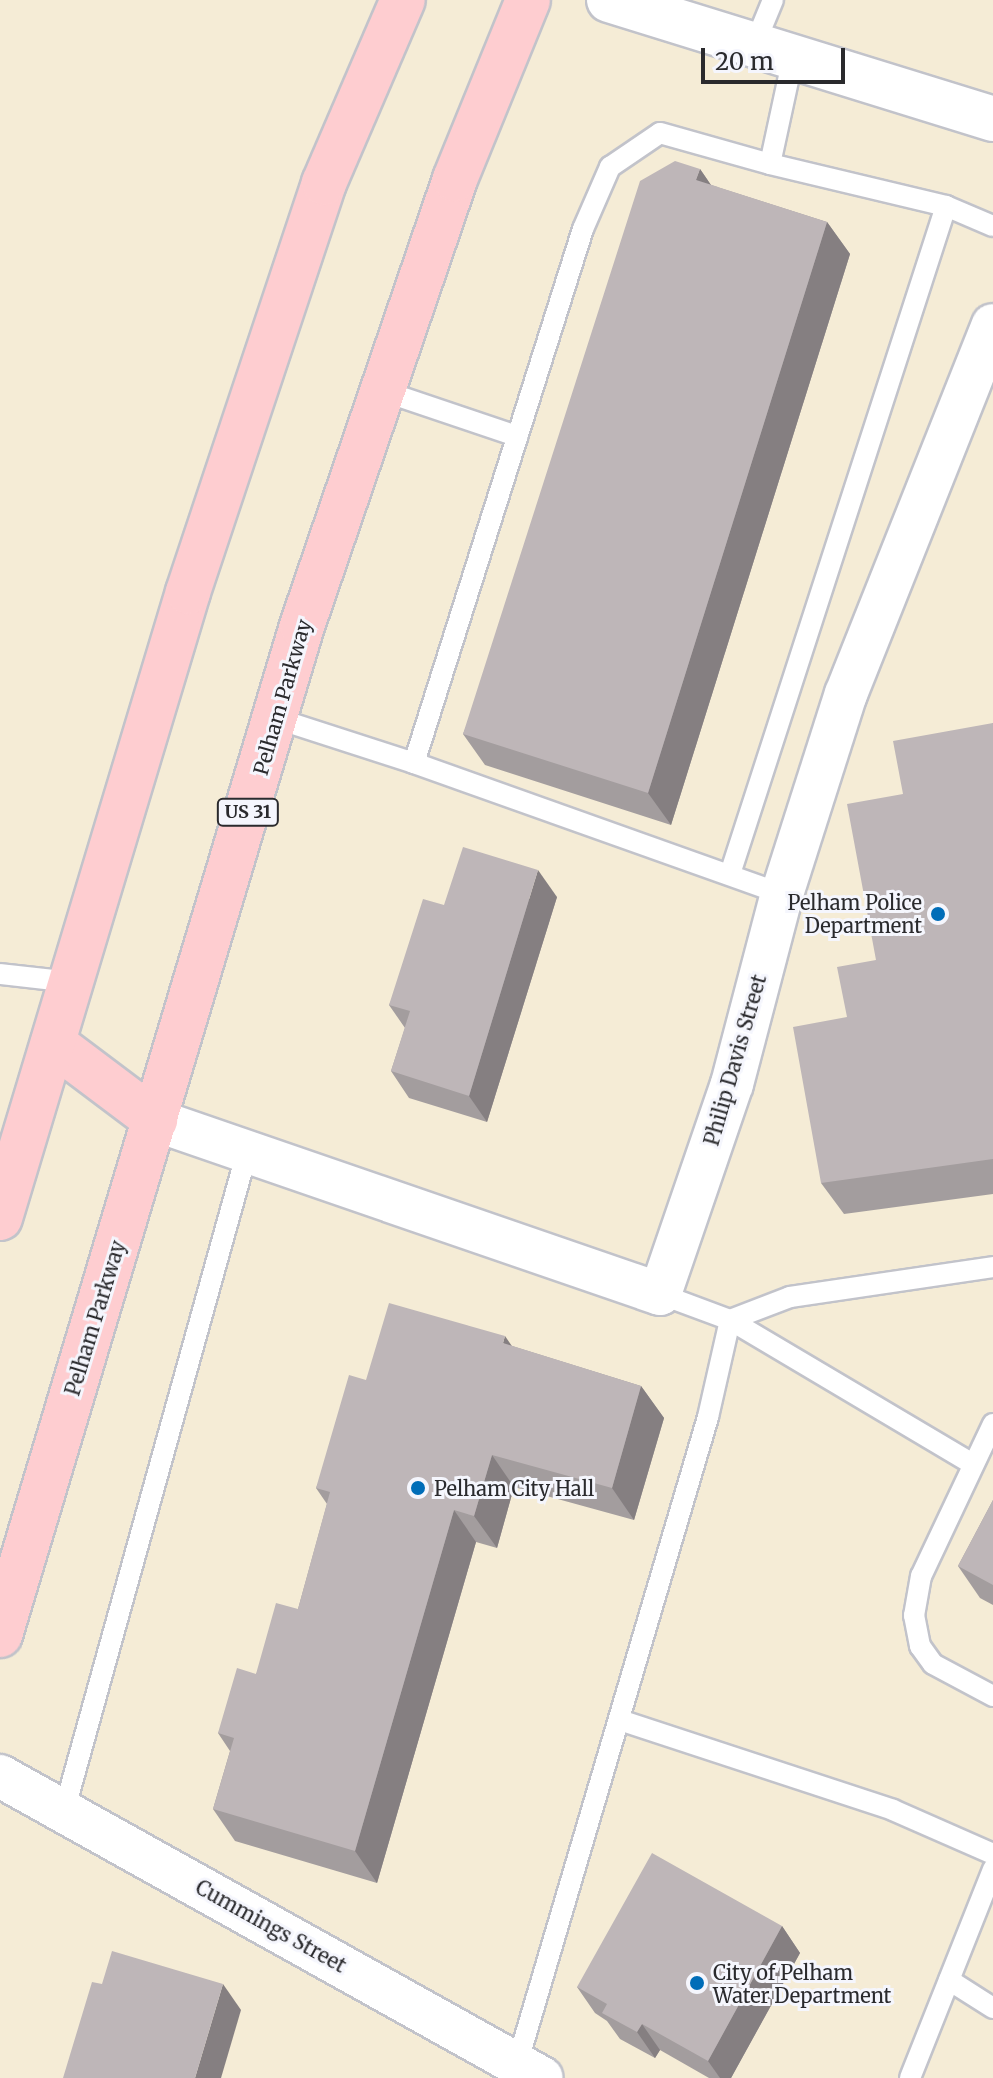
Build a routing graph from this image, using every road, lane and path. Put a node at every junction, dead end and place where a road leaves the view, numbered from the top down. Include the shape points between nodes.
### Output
1 (403, 0) edge
2 (528, 0) edge
3 (609, 0) edge
4 (773, 0) edge
5 (774, 52) junction
6 (993, 119) edge
7 (770, 164) junction
8 (946, 206) junction
9 (993, 226) edge
10 (993, 325) edge
11 (983, 385) edge
12 (380, 390) junction
13 (517, 436) junction
14 (275, 718) junction
15 (414, 763) junction
16 (730, 874) junction
17 (782, 894) junction
18 (0, 974) edge
19 (71, 982) junction
20 (53, 1043) junction
21 (155, 1120) junction
22 (247, 1152) junction
23 (0, 1218) edge
24 (993, 1267) edge
25 (660, 1294) junction
26 (730, 1320) junction
27 (993, 1424) edge
28 (973, 1464) junction
29 (0, 1635) edge
30 (993, 1696) edge
31 (620, 1720) junction
32 (0, 1776) edge
33 (64, 1811) junction
34 (993, 1854) edge
35 (993, 1869) edge
36 (949, 1980) junction
37 (993, 2008) edge
38 (529, 2071) edge
39 (910, 2078) edge

1 - 19 main road via 324,183 188,592
2 - 12 main road, Pelham Parkway / US 31 via 455,179
3 - 5 street
4 - 5 lane
5 - 6 street
5 - 7 lane
7 - 8 lane
7 - 13 lane via 660,133 610,167 583,229
8 - 9 lane
8 - 16 lane
10 - 11 street, Philip Davis Street
11 - 17 street, Philip Davis Street via 846,694
12 - 13 lane
12 - 14 main road, Pelham Parkway / US 31
13 - 15 lane
14 - 15 lane
14 - 21 main road, Pelham Parkway / US 31
15 - 16 lane
16 - 17 lane
17 - 25 street, Philip Davis Street via 732,1084
18 - 19 lane
19 - 20 main road
20 - 21 main road
20 - 23 main road
21 - 22 street
21 - 29 main road, Pelham Parkway / US 31
22 - 25 street
22 - 33 lane
24 - 26 lane via 790,1297
25 - 26 lane
26 - 28 lane
26 - 31 lane
27 - 28 lane
28 - 30 lane via 921,1576 914,1615 920,1646 933,1664
31 - 34 lane via 893,1810
31 - 38 lane
32 - 33 street, Cummings Street
33 - 38 street, Cummings Street
35 - 36 lane
36 - 37 lane
36 - 39 lane

